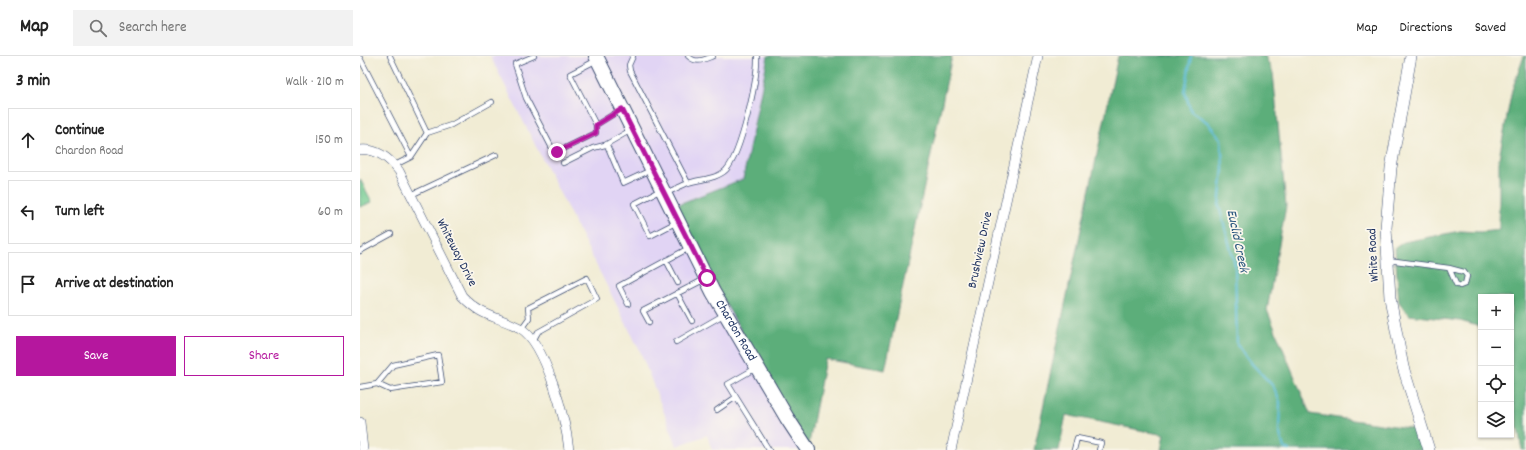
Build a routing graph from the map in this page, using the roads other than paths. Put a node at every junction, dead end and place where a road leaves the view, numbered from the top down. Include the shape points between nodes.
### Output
1 (390, 56) edge
2 (534, 56) edge
3 (633, 56) edge
4 (688, 56) edge
5 (713, 56) edge
6 (757, 56) edge
7 (1038, 56) edge
8 (1410, 56) edge
9 (599, 57) edge
10 (360, 58) edge
11 (492, 102) dead end
12 (622, 109) junction
13 (596, 125) junction
14 (632, 129) junction
15 (427, 132) junction
16 (606, 145) junction
17 (360, 150) edge
18 (496, 155) dead end
19 (412, 156) junction
20 (563, 163) dead end
21 (395, 165) junction
22 (652, 169) junction
23 (688, 183) junction
24 (663, 192) junction
25 (411, 195) junction
26 (678, 222) junction
27 (391, 234) dead end
28 (691, 247) junction
29 (360, 251) edge
30 (666, 260) junction
31 (1388, 260) junction
32 (1448, 268) junction
33 (707, 278) junction
34 (678, 283) dead end
35 (677, 293) junction
36 (628, 304) dead end
37 (726, 314) junction
38 (692, 321) dead end
39 (649, 322) dead end
40 (521, 329) junction
41 (532, 342) junction
42 (676, 342) dead end
43 (757, 367) junction
44 (377, 384) junction
45 (360, 387) edge
46 (736, 397) junction
47 (717, 410) dead end
48 (360, 422) edge
49 (363, 450) edge
50 (569, 450) edge
51 (769, 450) edge
52 (808, 450) edge
53 (951, 450) edge
54 (1074, 450) edge
55 (1099, 450) edge
56 (1429, 450) edge

1 - 15 lane
2 - 13 lane via 515,64 526,98 553,150 557,152 596,133
3 - 23 lane via 629,65 630,71
4 - 5 lane via 699,62
6 - 23 lane via 757,70 737,153 725,171
7 - 53 street, Brushview Drive
8 - 31 street, White Road via 1391,168 1386,228
9 - 12 main road, Chardon Road
9 - 13 lane via 570,74
10 - 19 lane
11 - 15 lane via 451,125
12 - 13 lane
12 - 14 main road, Chardon Road
14 - 16 lane
14 - 22 main road, Chardon Road
15 - 19 lane
16 - 20 lane via 593,148
16 - 22 lane via 623,183
17 - 21 street, Whiteway Drive via 380,153
18 - 25 lane
19 - 21 lane
21 - 25 street, Whiteway Drive
22 - 24 main road, Chardon Road
23 - 24 lane
24 - 26 main road, Chardon Road
24 - 26 lane via 634,204 650,236
25 - 40 street, Whiteway Drive via 462,296 485,315
26 - 28 main road, Chardon Road
27 - 29 lane
28 - 30 lane
28 - 33 main road, Chardon Road
30 - 34 lane
30 - 36 lane via 619,286
31 - 32 lane
31 - 56 street, White Road via 1390,298 1403,368
32 - 32 lane via 1456,284 1465,284 1464,272
33 - 35 lane
33 - 37 main road, Chardon Road
35 - 38 lane
35 - 39 lane via 643,310
37 - 42 lane
37 - 43 main road, Chardon Road
40 - 41 street, Whiteway Drive
40 - 41 lane via 529,318 528,308 587,278 597,299 538,332
41 - 50 street, Whiteway Drive via 541,356 559,400
43 - 46 lane via 728,384
43 - 52 main road, Chardon Road
44 - 44 lane via 390,390 442,382 438,355 393,365
44 - 45 lane
46 - 47 lane
46 - 51 lane
48 - 49 street
54 - 55 lane via 1077,438 1101,443

